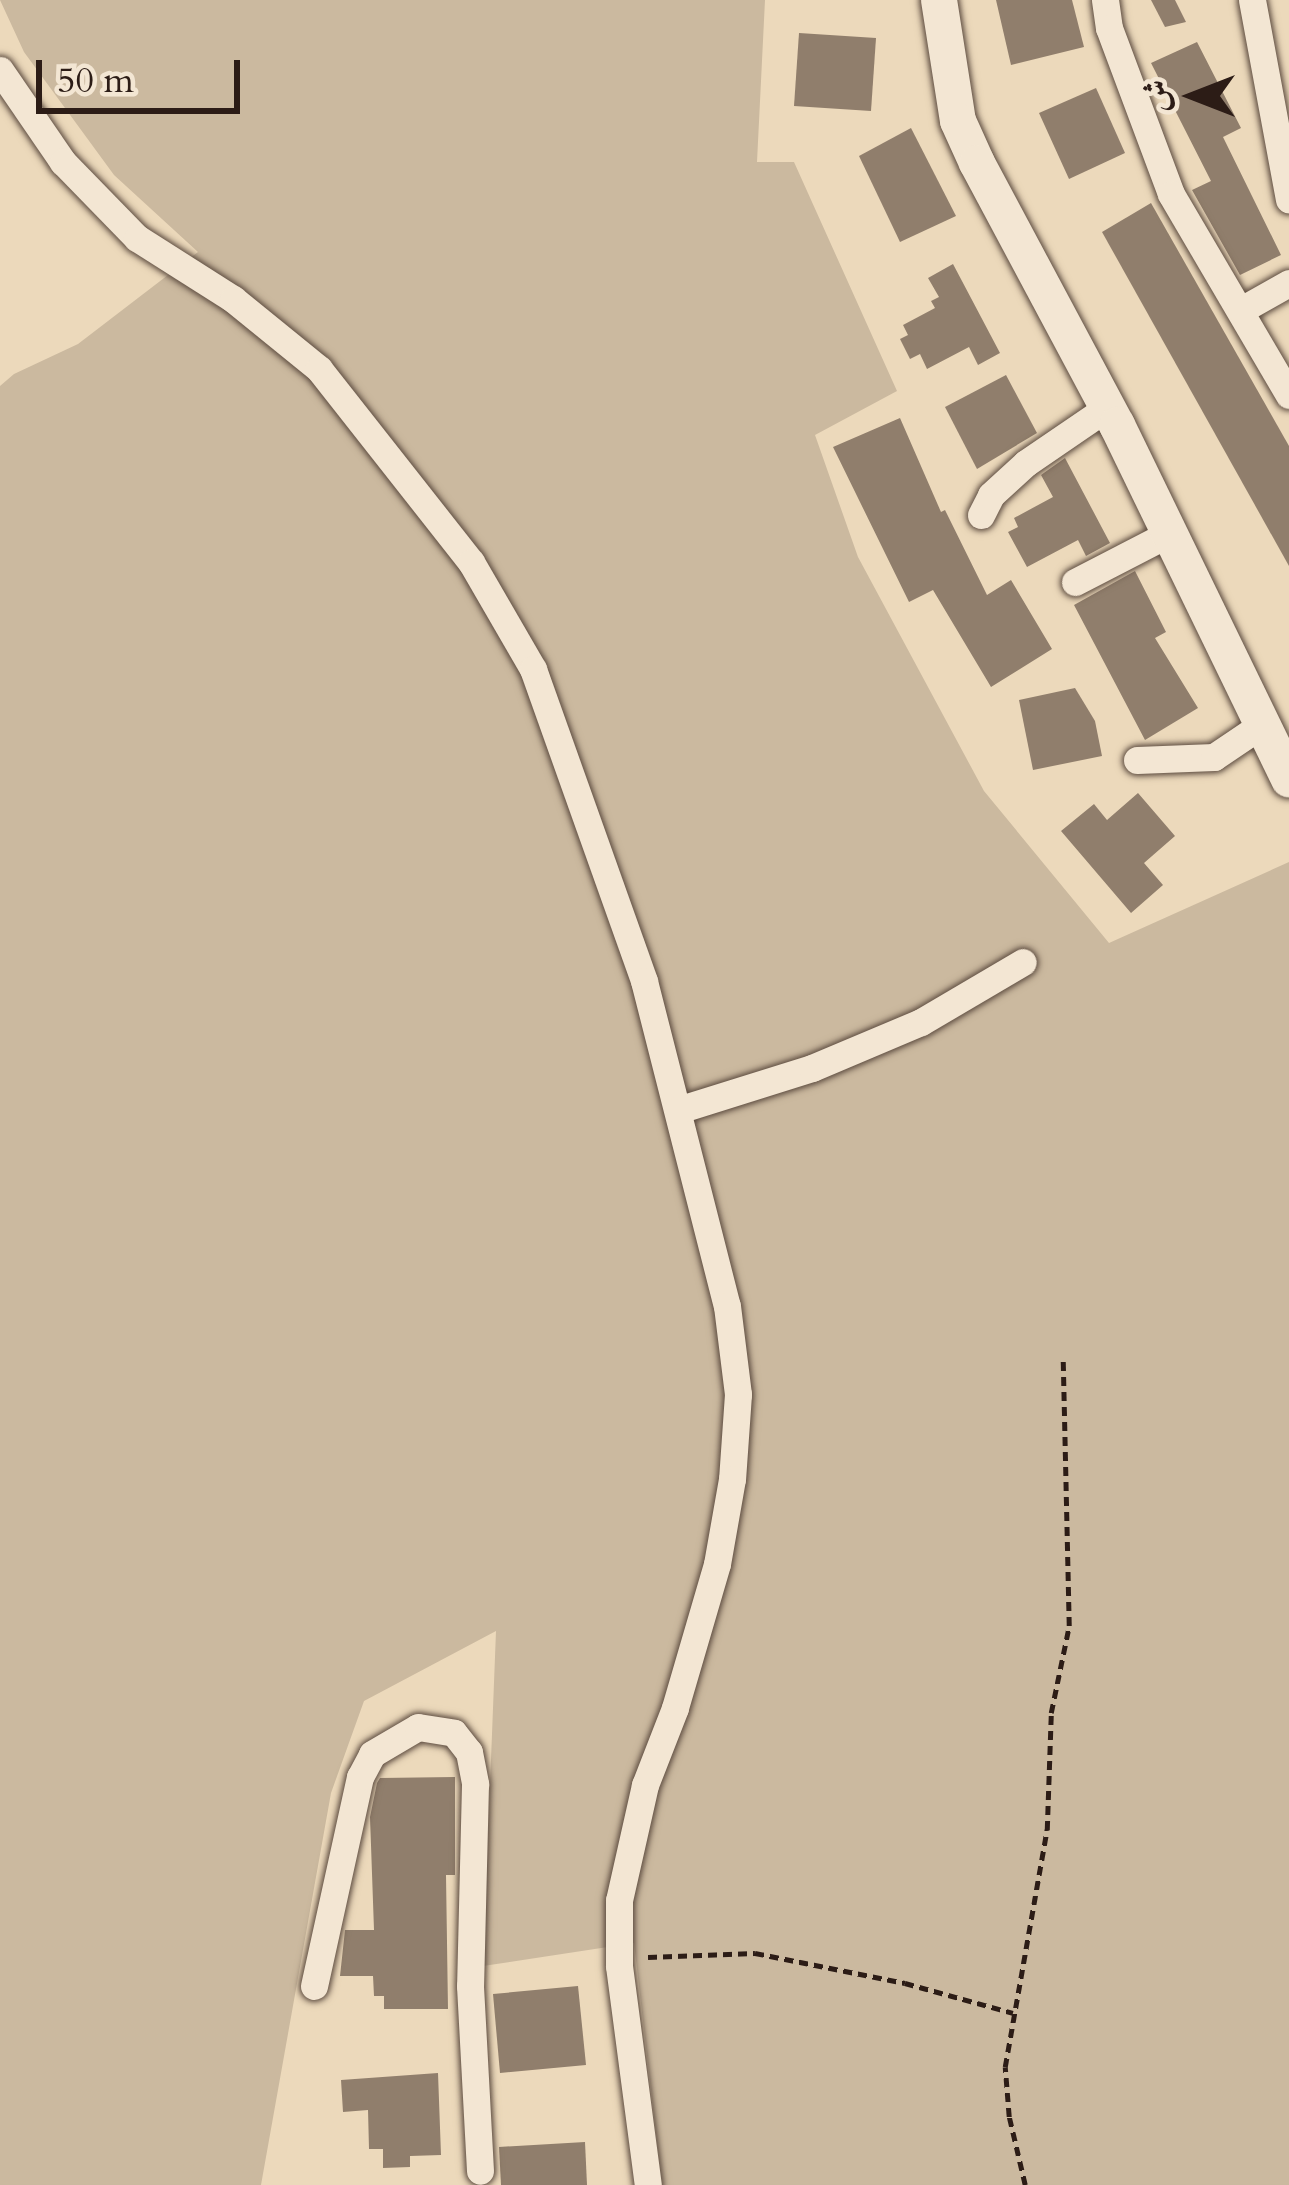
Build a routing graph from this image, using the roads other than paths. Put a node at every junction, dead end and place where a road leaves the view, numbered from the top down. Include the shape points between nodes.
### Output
1 (939, 0) edge
2 (1105, 0) edge
3 (1252, 0) edge
4 (0, 70) edge
5 (1289, 200) edge
6 (1289, 283) edge
7 (1241, 310) junction
8 (1289, 395) edge
9 (1108, 407) junction
10 (982, 515) dead end
11 (1171, 533) junction
12 (1075, 582) dead end
13 (1280, 752) edge
14 (1137, 760) dead end
15 (1023, 962) dead end
16 (678, 1111) junction
17 (314, 1986) dead end
18 (475, 2180) edge
19 (648, 2185) edge

1 - 9 street via 958,121
2 - 7 street via 1172,194
3 - 5 street
4 - 16 street via 63,162 137,238 233,299 319,369 470,562 533,669 644,980
6 - 7 street
7 - 8 street
9 - 10 street via 1026,463 991,495
9 - 11 street
11 - 12 street
11 - 13 street
13 - 14 street
15 - 16 street via 921,1022
16 - 19 street via 727,1306 738,1394 717,1564 646,1785 619,1900 619,1966
17 - 18 street via 372,1754 418,1727 454,1733 469,1752 476,1784

